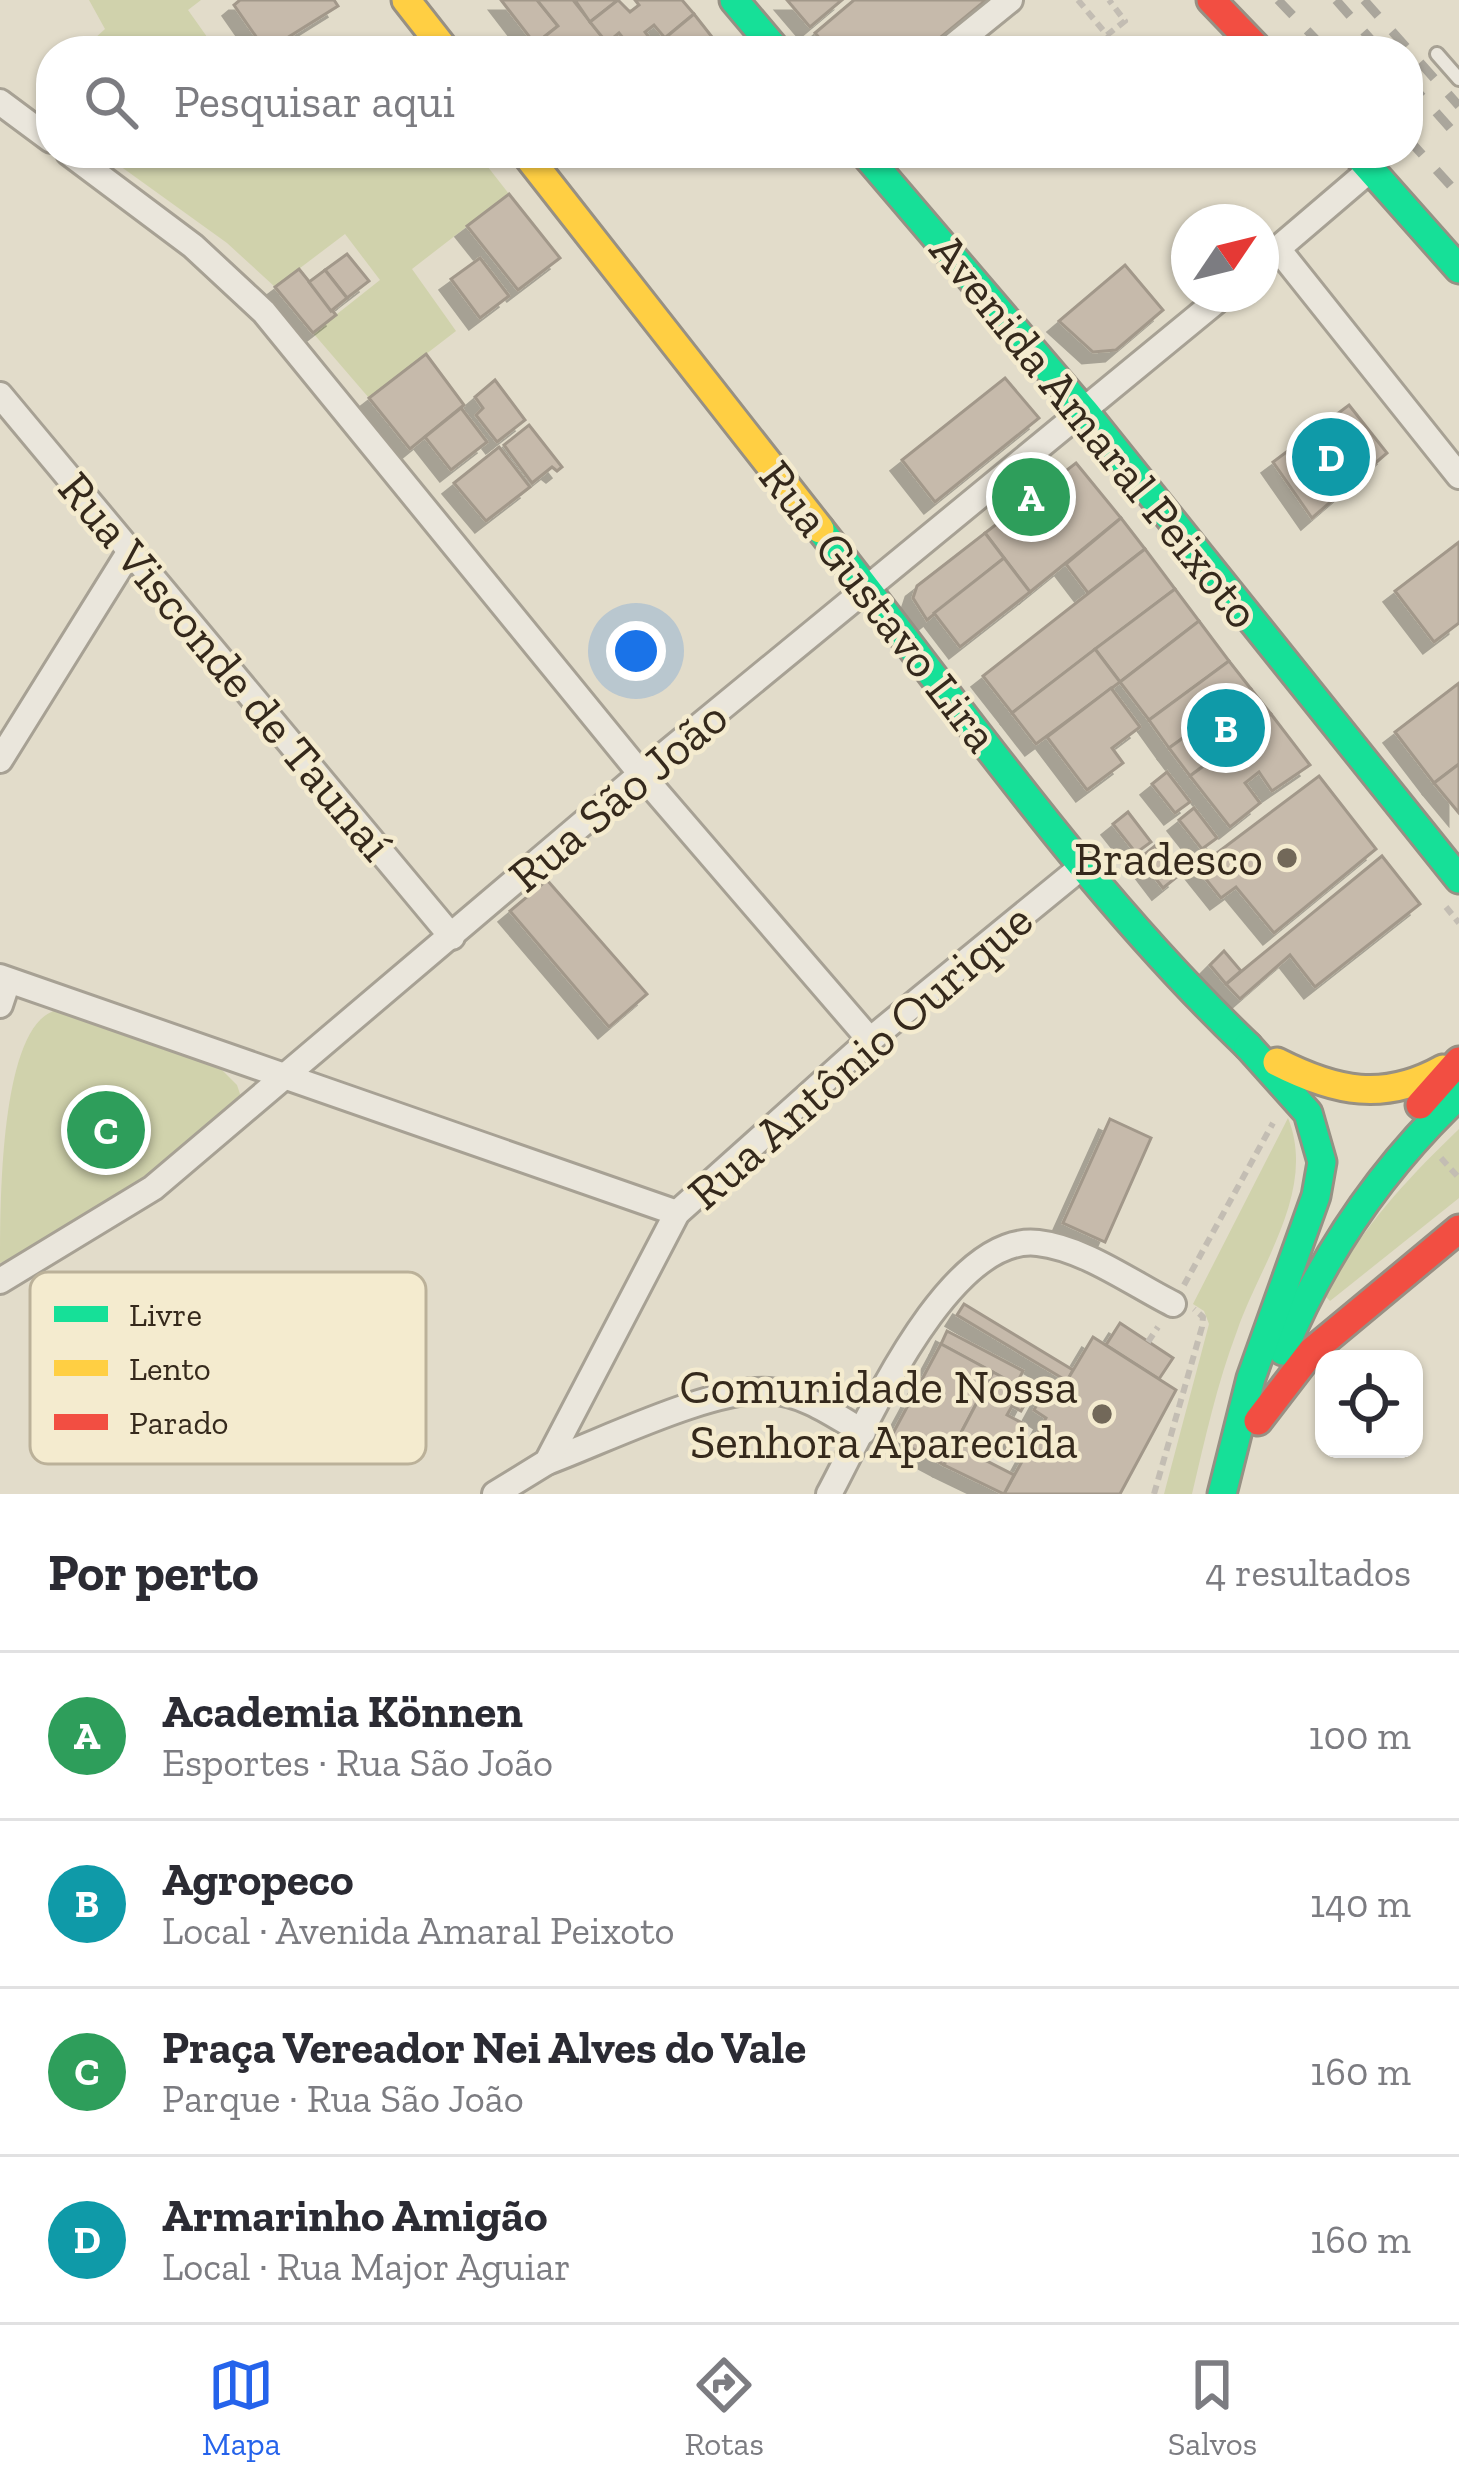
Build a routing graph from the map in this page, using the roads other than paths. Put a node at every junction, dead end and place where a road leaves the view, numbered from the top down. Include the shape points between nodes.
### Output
1 (406, 0) edge
2 (734, 0) edge
3 (1010, 0) edge
4 (1211, 0) edge
5 (434, 36) edge
6 (764, 36) edge
7 (966, 36) edge
8 (1246, 36) edge
9 (1436, 54) dead end
10 (1459, 79) edge
11 (0, 102) edge
12 (36, 129) edge
13 (89, 168) edge
14 (537, 168) edge
15 (877, 168) edge
16 (1357, 168) edge
17 (1370, 168) edge
18 (1279, 247) edge
19 (1279, 266) edge
20 (1459, 269) edge
21 (1204, 312) edge
22 (0, 395) edge
23 (1085, 412) junction
24 (1459, 476) edge
25 (130, 550) junction
26 (865, 588) junction
27 (0, 760) edge
28 (641, 774) junction
29 (1084, 865) junction
30 (1459, 879) edge
31 (452, 937) junction
32 (3, 988) edge
33 (870, 1040) junction
34 (1248, 1046) junction
35 (1459, 1059) edge
36 (286, 1078) junction
37 (1435, 1097) edge
38 (677, 1213) junction
39 (1459, 1229) edge
40 (0, 1281) edge
41 (1167, 1313) road end
42 (1261, 1347) junction
43 (1258, 1421) junction
44 (862, 1432) junction
45 (548, 1462) junction
46 (495, 1494) edge
47 (829, 1494) edge
48 (1222, 1494) edge
49 (1240, 1494) edge

1 - 5 main road
2 - 6 main road
3 - 7 street
4 - 8 main road
9 - 10 lane
11 - 12 street
13 - 28 street via 194,246 264,312
14 - 26 main road, Rua Gustavo Lira
15 - 23 main road, Avenida Amaral Peixoto
16 - 18 street
17 - 20 main road
19 - 24 street
21 - 23 street, Rua São João
22 - 25 street, Rua Visconde de Taunaí
23 - 26 street, Rua São João
23 - 30 main road, Avenida Amaral Peixoto
25 - 27 street
25 - 31 street, Rua Visconde de Taunaí
26 - 28 street, Rua São João
26 - 29 main road, Rua Gustavo Lira
28 - 31 street, Rua São João
28 - 33 street
29 - 33 street, Rua Antônio Ourique
29 - 34 main road, Rua Gustavo Lira via 1180,981
31 - 36 street, Rua São João
32 - 36 street
33 - 38 street, Rua Antônio Ourique
34 - 37 main road via 1340,1092
34 - 42 main road via 1308,1113 1322,1162
35 - 37 main road
36 - 38 street
36 - 40 street, Rua São João via 153,1187
37 - 42 main road via 1342,1198
37 - 43 main road via 1329,1254
38 - 45 street, Rua Antônio Ourique
39 - 43 main road via 1311,1352
41 - 44 street via 1052,1246 1004,1245 954,1282
42 - 48 main road
43 - 49 main road
44 - 45 street via 816,1404 770,1390 722,1396
44 - 47 street
45 - 46 street

